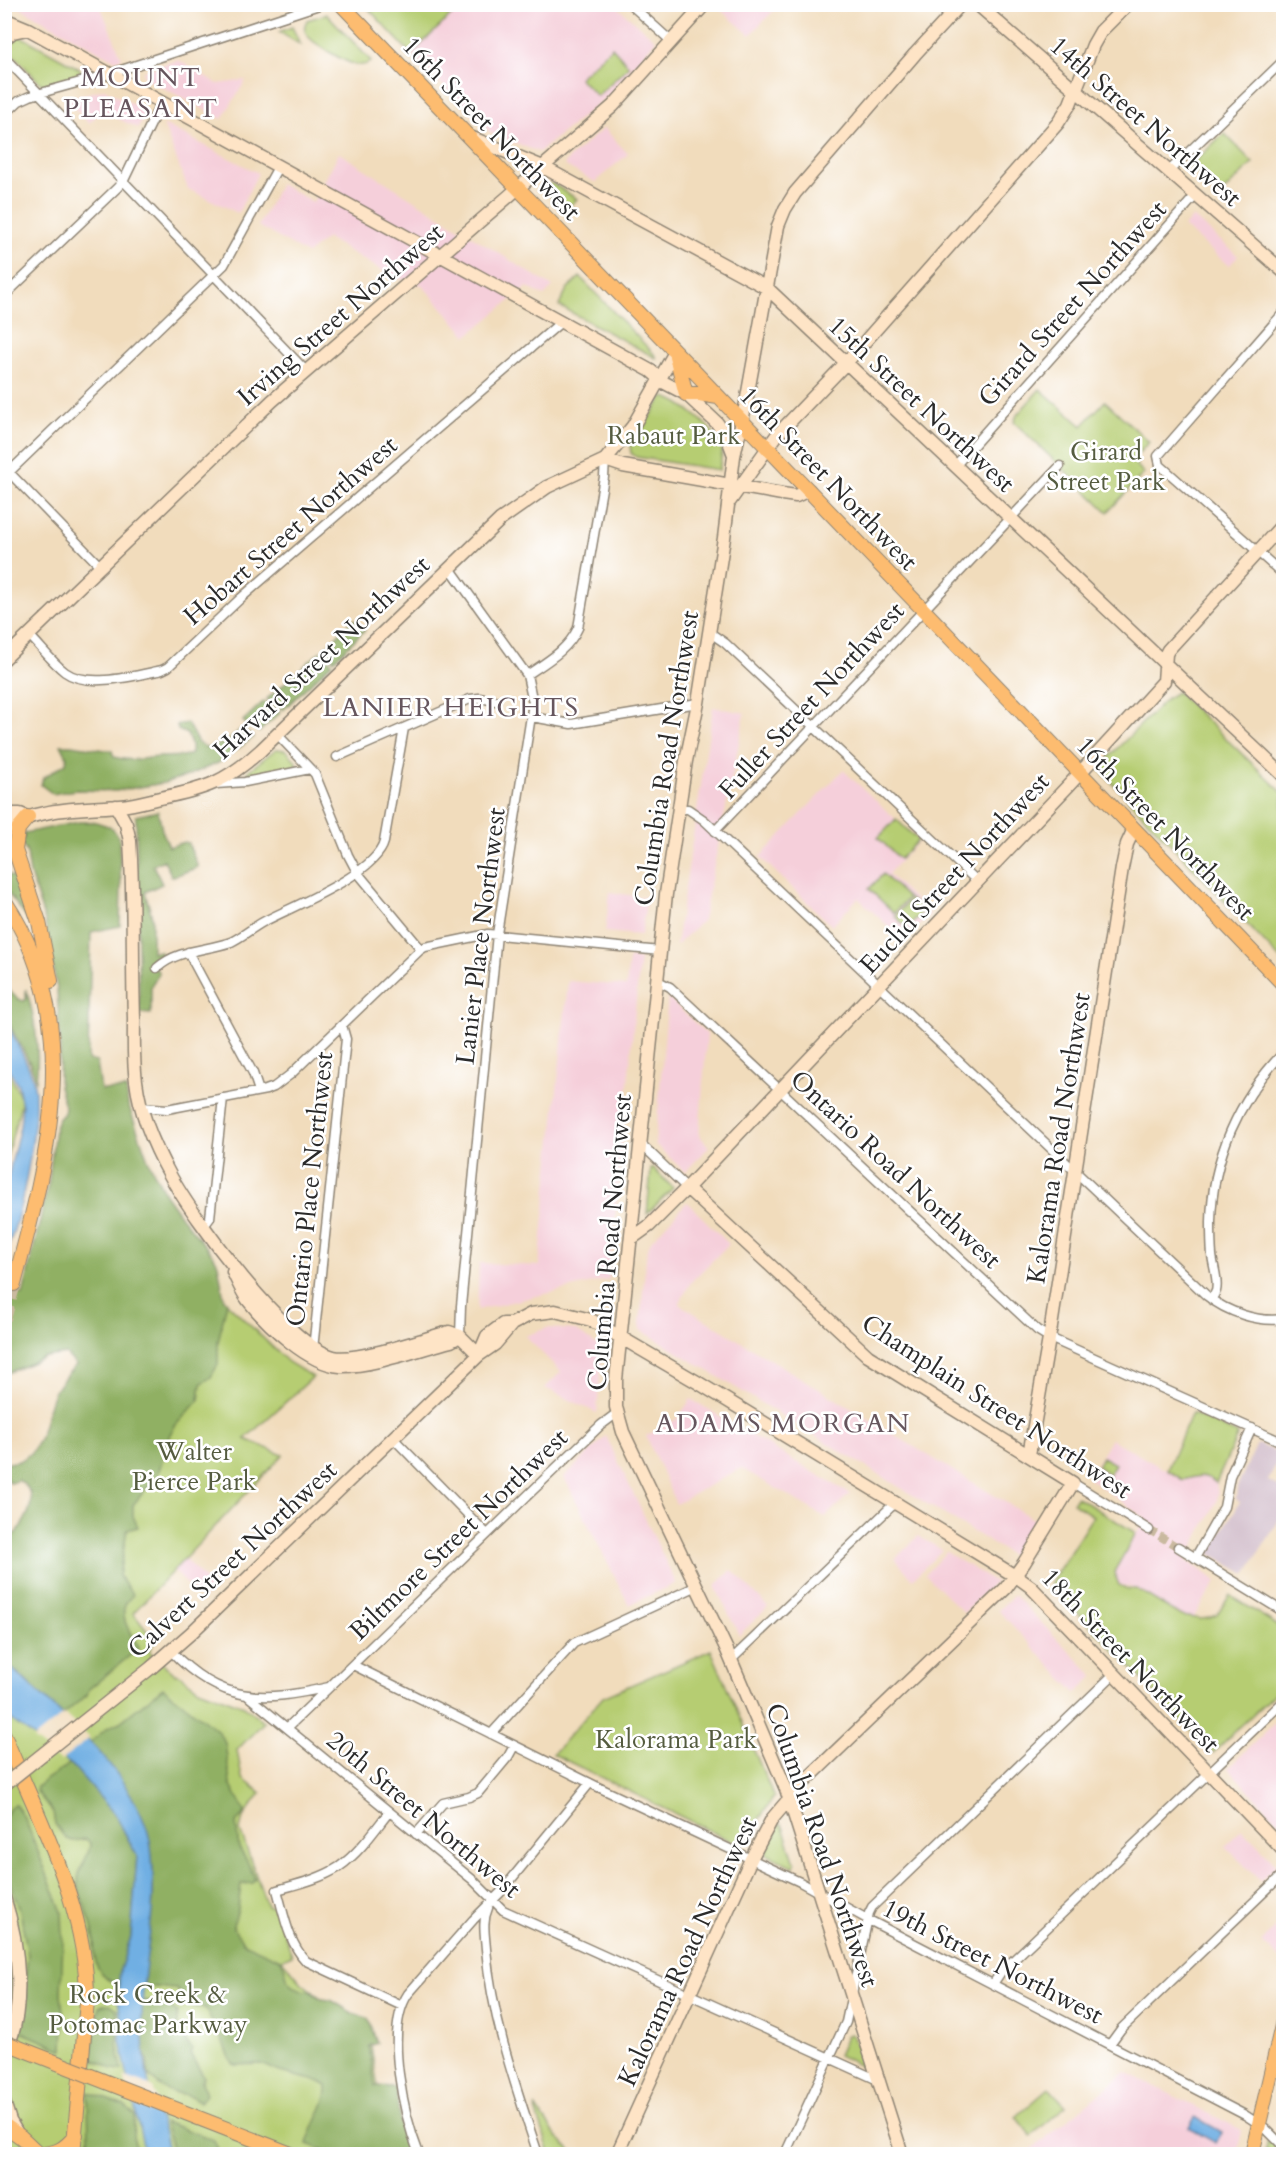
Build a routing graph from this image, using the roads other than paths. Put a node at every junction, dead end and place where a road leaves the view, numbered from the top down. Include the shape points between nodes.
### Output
1 (322, 4) edge
2 (341, 4) edge
3 (630, 4) edge
4 (705, 4) edge
5 (961, 4) edge
6 (977, 4) edge
7 (1128, 4) edge
8 (4, 11) edge
9 (4, 19) edge
10 (28, 29) junction
11 (4, 39) edge
12 (672, 42) junction
13 (4, 57) edge
14 (1284, 60) edge
15 (109, 74) junction
16 (1075, 90) junction
17 (40, 93) junction
18 (161, 103) junction
19 (4, 115) edge
20 (469, 137) junction
21 (278, 167) junction
22 (543, 167) junction
23 (1169, 171) junction
24 (124, 180) junction
25 (519, 189) junction
26 (1196, 195) junction
27 (440, 256) junction
28 (1282, 269) edge
29 (215, 275) junction
30 (767, 288) junction
31 (4, 296) edge
32 (1284, 312) edge
33 (561, 322) junction
34 (675, 352) junction
35 (846, 363) junction
36 (306, 371) junction
37 (660, 377) junction
38 (686, 394) junction
39 (718, 397) junction
40 (742, 422) junction
41 (768, 448) junction
42 (734, 456) junction
43 (605, 460) junction
44 (955, 466) junction
45 (1060, 466) dead end
46 (6, 472) edge
47 (736, 486) junction
48 (809, 490) junction
49 (1011, 519) junction
50 (1284, 523) edge
51 (1257, 552) junction
52 (100, 566) junction
53 (450, 567) junction
54 (1284, 575) edge
55 (924, 610) junction
56 (709, 632) junction
57 (29, 635) junction
58 (4, 659) edge
59 (1165, 665) junction
60 (527, 675) junction
61 (496, 701) dead end
62 (698, 703) junction
63 (532, 717) junction
64 (814, 727) junction
65 (404, 728) junction
66 (277, 734) junction
67 (337, 757) dead end
68 (310, 769) junction
69 (1079, 772) junction
70 (1284, 776) edge
71 (216, 784) junction
72 (116, 806) junction
73 (679, 809) junction
74 (4, 814) edge
75 (28, 817) junction
76 (4, 829) edge
77 (1134, 829) junction
78 (716, 831) junction
79 (4, 836) edge
80 (15, 850) junction
81 (357, 872) junction
82 (977, 881) junction
83 (6, 905) edge
84 (497, 934) junction
85 (421, 949) junction
86 (660, 951) junction
87 (188, 952) junction
88 (158, 968) dead end
89 (656, 980) junction
90 (1284, 984) edge
91 (879, 985) junction
92 (51, 1022) junction
93 (342, 1025) junction
94 (1284, 1052) edge
95 (780, 1089) junction
96 (259, 1091) junction
97 (223, 1098) junction
98 (141, 1107) junction
99 (640, 1143) junction
100 (1075, 1171) junction
101 (687, 1188) junction
102 (204, 1226) junction
103 (631, 1239) junction
104 (14, 1284) tunnel mouth
105 (1211, 1299) junction
106 (1284, 1319) edge
107 (512, 1324) joint
108 (460, 1336) junction
109 (621, 1336) junction
110 (1050, 1338) junction
111 (313, 1352) junction
112 (479, 1355) junction
113 (617, 1413) junction
114 (1252, 1428) junction
115 (393, 1438) junction
116 (1284, 1443) edge
117 (1029, 1455) junction
118 (1073, 1483) junction
119 (895, 1503) junction
120 (1149, 1530) tunnel mouth
121 (487, 1534) junction
122 (1178, 1547) tunnel mouth
123 (1195, 1558) junction
124 (1015, 1576) junction
125 (697, 1586) junction
126 (1284, 1612) edge
127 (171, 1651) junction
128 (731, 1660) junction
129 (353, 1665) junction
130 (1114, 1674) junction
131 (330, 1687) junction
132 (249, 1696) junction
133 (1284, 1701) edge
134 (287, 1728) junction
135 (491, 1734) junction
136 (4, 1735) edge
137 (514, 1746) junction
138 (1209, 1772) junction
139 (590, 1783) junction
140 (4, 1785) edge
141 (788, 1797) junction
142 (389, 1812) junction
143 (417, 1834) junction
144 (1284, 1851) edge
145 (751, 1859) junction
146 (1284, 1873) edge
147 (818, 1892) junction
148 (4, 1897) edge
149 (492, 1901) junction
150 (867, 1919) junction
151 (993, 1984) junction
152 (689, 1995) junction
153 (852, 1995) junction
154 (402, 2006) junction
155 (1284, 2017) edge
156 (1110, 2044) junction
157 (6, 2048) edge
158 (828, 2059) junction
159 (4, 2067) edge
160 (878, 2079) junction
161 (4, 2102) edge
162 (1259, 2124) junction
163 (4, 2125) edge
164 (11, 2133) edge
165 (76, 2135) junction
166 (1284, 2147) edge
167 (28, 2154) edge
168 (38, 2154) edge
169 (73, 2154) edge
170 (81, 2154) edge
171 (291, 2154) edge
172 (419, 2154) edge
173 (538, 2154) edge
174 (617, 2154) edge
175 (785, 2154) edge
176 (902, 2154) edge
177 (1252, 2154) edge

1 - 15 street
2 - 20 main road, 16th Street Northwest
3 - 12 street
4 - 12 street, Irving Street Northwest
5 - 30 street via 792,196 778,226
6 - 16 street, 14th Street Northwest
7 - 16 street via 1097,38
8 - 10 street
9 - 10 street
10 - 11 street
10 - 15 street
12 - 22 street, Irving Street Northwest via 613,106
13 - 17 street
14 - 23 street, Girard Street Northwest
15 - 17 street
15 - 18 street
16 - 23 street, 14th Street Northwest
16 - 35 street via 1058,123
17 - 19 street via 19,101
17 - 24 street
18 - 21 street
18 - 24 street
20 - 22 street, 15th Street Northwest
20 - 25 main road, 16th Street Northwest
21 - 27 street
21 - 29 street
22 - 25 street, Irving Street Northwest
22 - 30 street, 15th Street Northwest
23 - 26 street, 14th Street Northwest
24 - 29 street
24 - 31 street
25 - 27 street, Irving Street Northwest
25 - 34 main road, 16th Street Northwest
26 - 28 street, 14th Street Northwest
26 - 44 street, Girard Street Northwest
27 - 33 street
27 - 36 street, Irving Street Northwest
29 - 36 street
29 - 46 street
30 - 35 street, 15th Street Northwest
30 - 40 street
32 - 51 street via 1158,456 1160,465
33 - 37 street
33 - 57 street, Hobart Street Northwest via 241,598 168,668 104,681 77,677 65,672
34 - 37 street, Harvard Street Northwest
34 - 38 main road
34 - 39 main road, 16th Street Northwest
35 - 41 street
35 - 44 street, 15th Street Northwest
36 - 52 street, Irving Street Northwest
37 - 38 street
37 - 43 street, Harvard Street Northwest via 633,426
38 - 39 main road
38 - 42 street via 721,429
39 - 40 main road, 16th Street Northwest
40 - 41 main road, 16th Street Northwest
40 - 42 street
41 - 47 street
41 - 48 main road, 16th Street Northwest
42 - 47 street
43 - 47 street
43 - 53 street, Harvard Street Northwest via 525,501
43 - 60 street via 578,628 564,649
44 - 49 street, 15th Street Northwest
45 - 49 street, Fuller Street Northwest
46 - 52 street
47 - 48 street via 796,496
47 - 56 street, Columbia Road Northwest via 730,501
48 - 55 main road, 16th Street Northwest
49 - 55 street, Fuller Street Northwest
49 - 59 street, 15th Street Northwest
50 - 51 street, Euclid Street Northwest
51 - 54 street
51 - 59 street, Euclid Street Northwest via 1168,650
52 - 57 street, Irving Street Northwest
53 - 60 street, Lanier Place Northwest
53 - 66 street, Harvard Street Northwest
55 - 64 street, Fuller Street Northwest
55 - 69 main road, 16th Street Northwest
56 - 62 street, Columbia Road Northwest
56 - 64 street
57 - 58 street, Irving Street Northwest
59 - 69 street, Euclid Street Northwest via 1164,681
59 - 70 street, 15th Street Northwest
60 - 63 street, Lanier Place Northwest via 533,698
61 - 65 street via 470,699
62 - 63 street via 571,724
62 - 73 street, Columbia Road Northwest
63 - 84 street, Lanier Place Northwest
64 - 78 street, Fuller Street Northwest
64 - 82 street
65 - 67 street
65 - 81 street via 383,849
66 - 68 street
66 - 71 street, Harvard Street Northwest
68 - 71 street
68 - 81 street
69 - 77 main road, 16th Street Northwest
69 - 82 street, Euclid Street Northwest
71 - 72 street, Harvard Street Northwest via 190,793
72 - 75 street, Harvard Street Northwest
72 - 98 street via 130,841 136,1080
73 - 78 street via 688,809
73 - 86 street, Columbia Road Northwest
74 - 75 street
75 - 76 street, Harvard Street Northwest
75 - 80 main road via 18,829
77 - 90 main road, 16th Street Northwest
77 - 100 street, Kalorama Road Northwest via 1122,868
78 - 91 street
79 - 80 main road
80 - 92 main road via 43,937 51,986
81 - 85 street
81 - 87 street via 234,940
82 - 91 street, Euclid Street Northwest
83 - 92 main road via 38,964
84 - 85 street via 481,934
84 - 86 street
84 - 108 street, Lanier Place Northwest
85 - 93 street
86 - 89 street, Columbia Road Northwest
87 - 88 street
87 - 96 street
89 - 95 street, Ontario Road Northwest via 670,987
89 - 99 street, Columbia Road Northwest
91 - 95 street, Euclid Street Northwest
91 - 100 street
92 - 104 main road via 53,1066 45,1158
93 - 96 street via 291,1074 274,1087
93 - 111 street, Ontario Place Northwest via 346,1039
94 - 105 street via 1247,1099 1221,1155 1211,1208 1211,1249 1217,1284
95 - 101 street, Euclid Street Northwest
95 - 110 street, Ontario Road Northwest
96 - 97 street
97 - 98 street via 167,1109
97 - 102 street via 210,1218
98 - 102 street via 170,1175
99 - 101 street, Champlain Street Northwest
99 - 103 street, Columbia Road Northwest
100 - 105 street
100 - 110 street, Kalorama Road Northwest
101 - 103 street, Euclid Street Northwest
101 - 117 street, Champlain Street Northwest via 868,1356
102 - 111 street via 247,1288 248,1300 293,1344
103 - 109 street, Columbia Road Northwest
105 - 106 street via 1249,1316
107 - 109 street, 18th Street Northwest via 537,1313 561,1312 591,1320
107 - 112 street, Calvert Street Northwest
108 - 111 street via 371,1362 338,1366
108 - 112 street
109 - 113 street, Columbia Road Northwest
109 - 119 street, 18th Street Northwest
110 - 114 street, Ontario Road Northwest
110 - 117 street, Kalorama Road Northwest
112 - 115 street, Calvert Street Northwest
113 - 121 street, Biltmore Street Northwest
113 - 125 street, Columbia Road Northwest
114 - 116 street, Ontario Road Northwest
114 - 123 street via 1230,1476 1224,1507
115 - 121 street
115 - 127 street, Calvert Street Northwest
117 - 118 street, Champlain Street Northwest
118 - 120 street, Champlain Street Northwest
118 - 124 street, Kalorama Road Northwest
119 - 124 street, 18th Street Northwest
119 - 128 street
121 - 129 street, Biltmore Street Northwest
122 - 123 street
123 - 126 street
124 - 130 street, 18th Street Northwest via 1031,1587
124 - 141 street, Kalorama Road Northwest
125 - 128 street, Columbia Road Northwest
125 - 135 street via 574,1643
127 - 132 street via 204,1680
127 - 140 street, Calvert Street Northwest, bridge
128 - 141 street, Columbia Road Northwest
129 - 131 street, Biltmore Street Northwest
129 - 135 street, 19th Street Northwest
130 - 138 street, 18th Street Northwest
130 - 150 street via 874,1904
131 - 132 street via 280,1696
131 - 134 street, Biltmore Street Northwest
132 - 134 street, 20th Street Northwest
133 - 138 street
134 - 142 street, 20th Street Northwest
135 - 137 street, 19th Street Northwest
136 - 165 main road via 68,1889 81,1933 87,2002
137 - 139 street, 19th Street Northwest
137 - 143 street via 478,1793 445,1801
138 - 144 street, 18th Street Northwest
138 - 151 street
139 - 145 street, 19th Street Northwest
139 - 149 street
141 - 145 street, Kalorama Road Northwest
141 - 147 street, Columbia Road Northwest
142 - 143 street, 20th Street Northwest
142 - 154 street via 339,1867 277,1890 297,1950 306,1961
143 - 149 street, 20th Street Northwest
145 - 147 street, 19th Street Northwest
145 - 152 street, Kalorama Road Northwest
146 - 156 street
147 - 150 street, 19th Street Northwest
147 - 153 street, Columbia Road Northwest
148 - 157 street via 13,1931 18,1986 14,2028
149 - 152 street, 20th Street Northwest via 507,1913
149 - 154 street via 408,1994
149 - 173 street via 484,1923 491,1994
150 - 151 street, 19th Street Northwest
150 - 153 street
151 - 156 street, 19th Street Northwest
152 - 158 street, 20th Street Northwest
152 - 174 street, Kalorama Road Northwest
153 - 158 street via 846,2022
153 - 160 street, Columbia Road Northwest
154 - 172 street via 397,2028 402,2088
155 - 162 main road
156 - 162 street, 19th Street Northwest
157 - 159 street
157 - 171 main road, bridge
158 - 160 street, 20th Street Northwest
158 - 175 street
160 - 176 street, Columbia Road Northwest
161 - 164 street
162 - 166 street, 19th Street Northwest
162 - 177 main road
163 - 164 main road
164 - 167 main road
164 - 168 main road
165 - 168 main road via 58,2152
165 - 169 main road
165 - 170 main road

